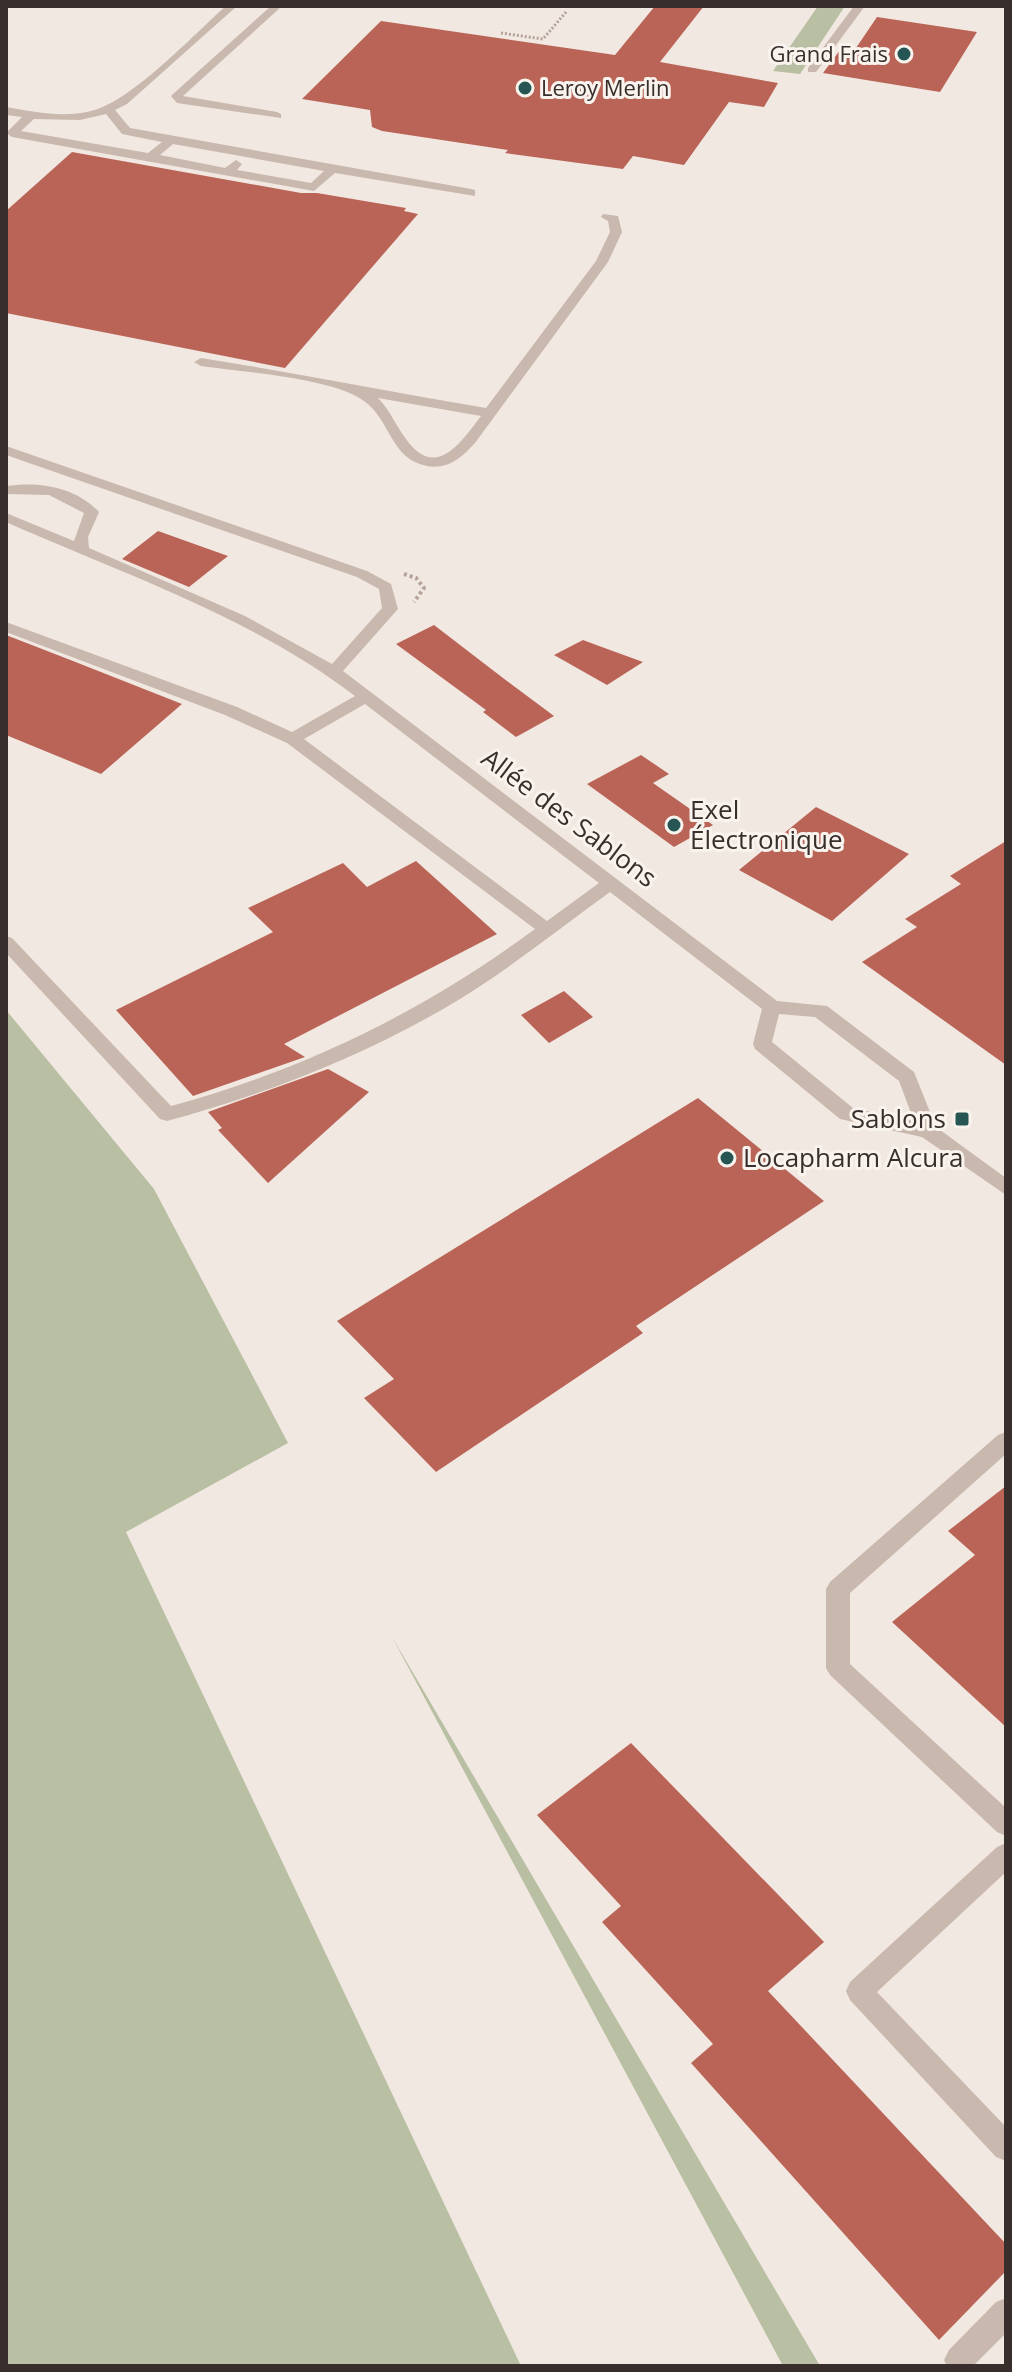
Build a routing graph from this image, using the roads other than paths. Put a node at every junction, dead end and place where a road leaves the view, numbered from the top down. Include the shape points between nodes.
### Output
1 (232, 6) edge
2 (277, 6) edge
3 (860, 6) edge
4 (812, 70) dead end
5 (109, 110) junction
6 (6, 111) edge
7 (32, 114) junction
8 (277, 116) dead end
9 (58, 118) junction
10 (126, 131) junction
11 (171, 140) junction
12 (248, 153) junction
13 (151, 157) junction
14 (333, 168) junction
15 (228, 172) junction
16 (471, 193) dead end
17 (607, 217) dead end
18 (201, 362) dead end
19 (338, 387) junction
20 (490, 413) junction
21 (6, 450) edge
22 (6, 490) edge
23 (6, 517) edge
24 (82, 551) junction
25 (6, 627) edge
26 (334, 672) junction
27 (366, 696) junction
28 (293, 739) junction
29 (611, 883) junction
30 (545, 928) junction
31 (6, 942) edge
32 (772, 1007) junction
33 (928, 1131) junction
34 (1006, 1188) edge
35 (1006, 1441) edge
36 (1006, 1824) edge
37 (1006, 1855) edge
38 (1006, 2147) edge
39 (1006, 2312) edge
40 (959, 2360) dead end

1 - 5 street
2 - 8 street via 177,96 181,101
3 - 4 street
5 - 9 street
5 - 10 street
6 - 7 street
7 - 9 street
7 - 13 street via 12,133
9 - 10 street
10 - 11 street
11 - 12 street
11 - 13 street
12 - 14 street
12 - 15 street
13 - 15 street
14 - 15 street via 314,187
14 - 16 street
17 - 20 street via 617,225 602,262
18 - 19 street
19 - 20 street
19 - 20 street via 366,396 380,408 397,440 412,455 428,461 456,456
21 - 26 street via 362,574 386,587 390,609
22 - 24 street via 37,486 75,498 92,512 81,537
23 - 24 street, Allée des Sablons
24 - 26 street, Allée des Sablons via 239,619
25 - 28 street
26 - 27 street, Allée des Sablons
27 - 28 street
27 - 29 street, Allée des Sablons
28 - 30 street
29 - 30 street
29 - 32 street, Allée des Sablons
30 - 31 street via 454,994 366,1042 231,1098 167,1114
32 - 33 street via 820,1011 907,1077
32 - 33 street via 762,1044 847,1114
33 - 34 street
35 - 36 street via 838,1589 838,1668
37 - 38 street via 859,1991
39 - 40 street

